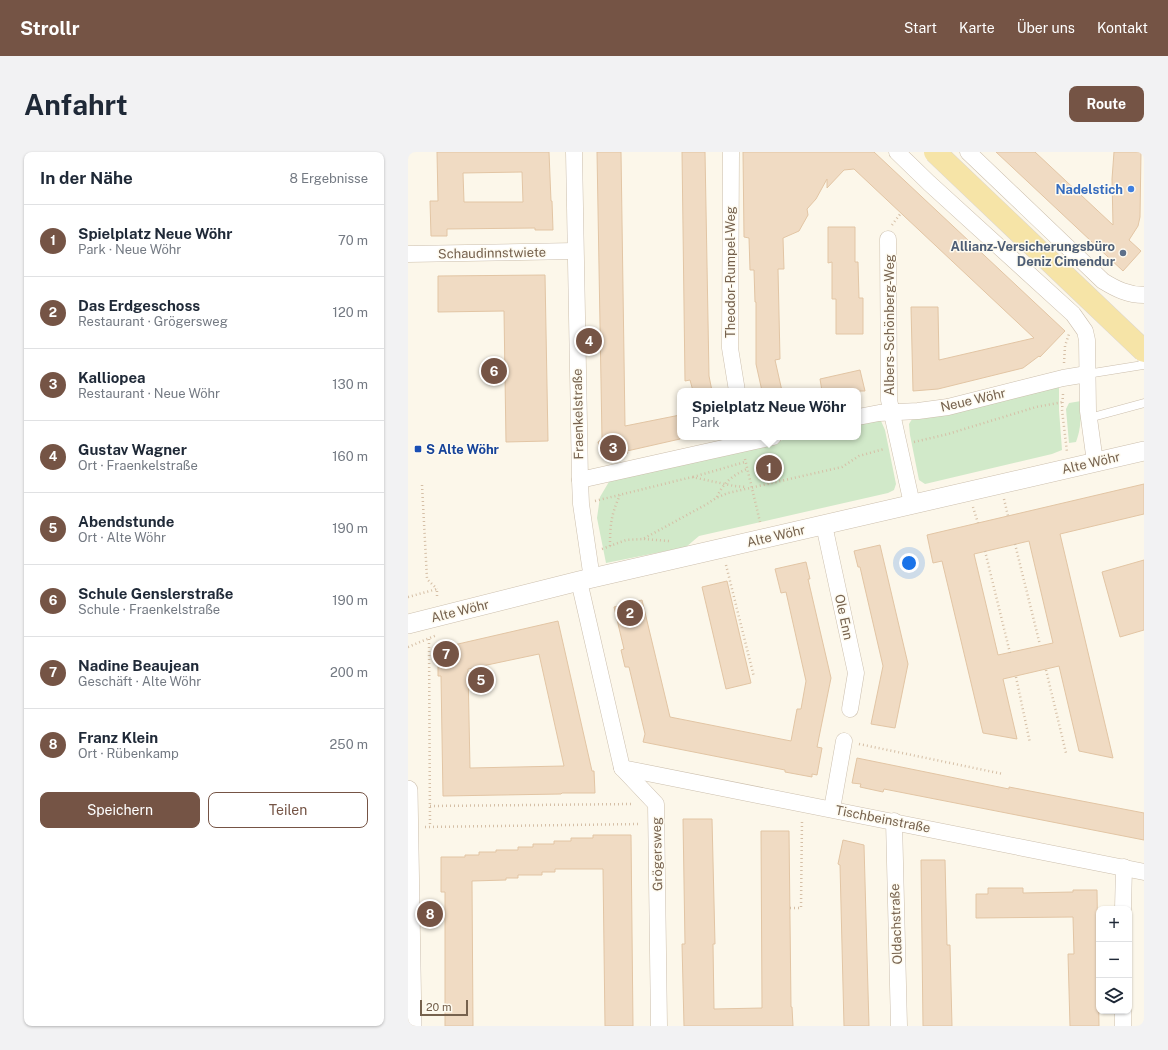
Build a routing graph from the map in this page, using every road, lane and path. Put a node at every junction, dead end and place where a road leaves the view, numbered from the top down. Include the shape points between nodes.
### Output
1 (574, 152) edge
2 (731, 152) edge
3 (897, 152) edge
4 (935, 152) edge
5 (968, 152) edge
6 (888, 239) dead end
7 (575, 252) junction
8 (408, 254) edge
9 (1144, 285) edge
10 (1128, 294) junction
11 (1144, 295) edge
12 (1117, 334) dead end
13 (1144, 351) edge
14 (1087, 374) junction
15 (737, 388) edge
16 (1063, 402) dead end
17 (1144, 403) edge
18 (891, 412) junction
19 (861, 416) edge
20 (1089, 418) junction
21 (746, 441) edge
22 (899, 445) junction
23 (1144, 451) edge
24 (745, 462) junction
25 (1095, 462) junction
26 (747, 469) junction
27 (692, 478) junction
28 (580, 480) junction
29 (725, 484) junction
30 (422, 486) dead end
31 (751, 487) junction
32 (620, 496) junction
33 (716, 498) junction
34 (581, 504) junction
35 (912, 504) junction
36 (824, 525) junction
37 (764, 539) junction
38 (1015, 544) dead end
39 (610, 546) junction
40 (722, 549) junction
41 (985, 551) dead end
42 (588, 556) junction
43 (585, 580) junction
44 (437, 589) junction
45 (437, 596) dead end
46 (408, 597) edge
47 (408, 624) edge
48 (1040, 646) dead end
49 (408, 647) edge
50 (1010, 653) dead end
51 (1046, 670) dead end
52 (1016, 676) dead end
53 (754, 677) dead end
54 (850, 709) dead end
55 (844, 741) joint
56 (1030, 743) dead end
57 (1066, 753) dead end
58 (622, 768) junction
59 (1003, 774) dead end
60 (408, 790) edge
61 (802, 803) junction
62 (656, 804) junction
63 (430, 806) junction
64 (832, 809) junction
65 (894, 821) junction
66 (656, 824) junction
67 (430, 827) junction
68 (409, 828) edge
69 (1124, 867) junction
70 (1144, 872) edge
71 (1124, 906) edge
72 (790, 908) dead end
73 (1123, 1014) edge
74 (412, 1026) edge
75 (659, 1026) edge
76 (899, 1026) edge
77 (1123, 1026) edge

1 - 7 street, Fraenkelstraße
2 - 15 street, Theodor-Rumpel-Weg via 730,348
3 - 14 street via 1073,314 1085,330
4 - 13 main road, bridge
5 - 10 street via 1103,281
6 - 18 street, Albers-Schönberg-Weg via 888,390
7 - 8 street, Schaudinnstwiete
7 - 28 street, Fraenkelstraße
9 - 10 street
10 - 11 street
12 - 14 lane via 1138,331 1143,365
14 - 18 street, Neue Wöhr via 948,407 918,412
14 - 20 street
16 - 22 path via 1036,407 948,434
17 - 20 lane
18 - 19 street, Neue Wöhr
18 - 22 street, Albers-Schönberg-Weg
20 - 25 street
21 - 24 path
21 - 28 street
22 - 31 path via 858,456 842,468
22 - 35 street, Albers-Schönberg-Weg
23 - 25 street, Alte Wöhr
24 - 26 path
24 - 27 path
25 - 35 street, Alte Wöhr
26 - 29 path via 736,474
26 - 31 path
27 - 29 path
27 - 32 path
28 - 34 street, Fraenkelstraße
29 - 31 path
29 - 33 path
30 - 44 path via 426,579
31 - 33 path
31 - 37 path
32 - 34 path
32 - 39 path via 610,522
33 - 39 path via 643,539 626,540
34 - 42 street, Fraenkelstraße
35 - 36 street, Alte Wöhr
36 - 37 street, Alte Wöhr
36 - 54 street, Ole Enn via 856,673
37 - 40 street, Alte Wöhr
38 - 48 path
39 - 42 path
40 - 43 street, Alte Wöhr
40 - 53 path
41 - 50 path
42 - 43 street, Fraenkelstraße
43 - 47 street, Alte Wöhr
43 - 58 street
44 - 45 path
44 - 46 path
49 - 63 path via 427,640
51 - 57 path
52 - 56 path
55 - 59 path
55 - 64 street
58 - 61 street, Tischbeinstraße
58 - 62 street, Grögersweg
60 - 68 street
61 - 64 street, Tischbeinstraße
61 - 72 path via 801,908
62 - 63 path
62 - 66 street, Grögersweg
63 - 67 path
64 - 65 street, Tischbeinstraße
65 - 69 street, Tischbeinstraße
65 - 76 street, Oldachstraße
66 - 67 path
66 - 75 street, Grögersweg
67 - 68 path
68 - 74 street
69 - 70 street, Tischbeinstraße
69 - 71 street
73 - 77 street

